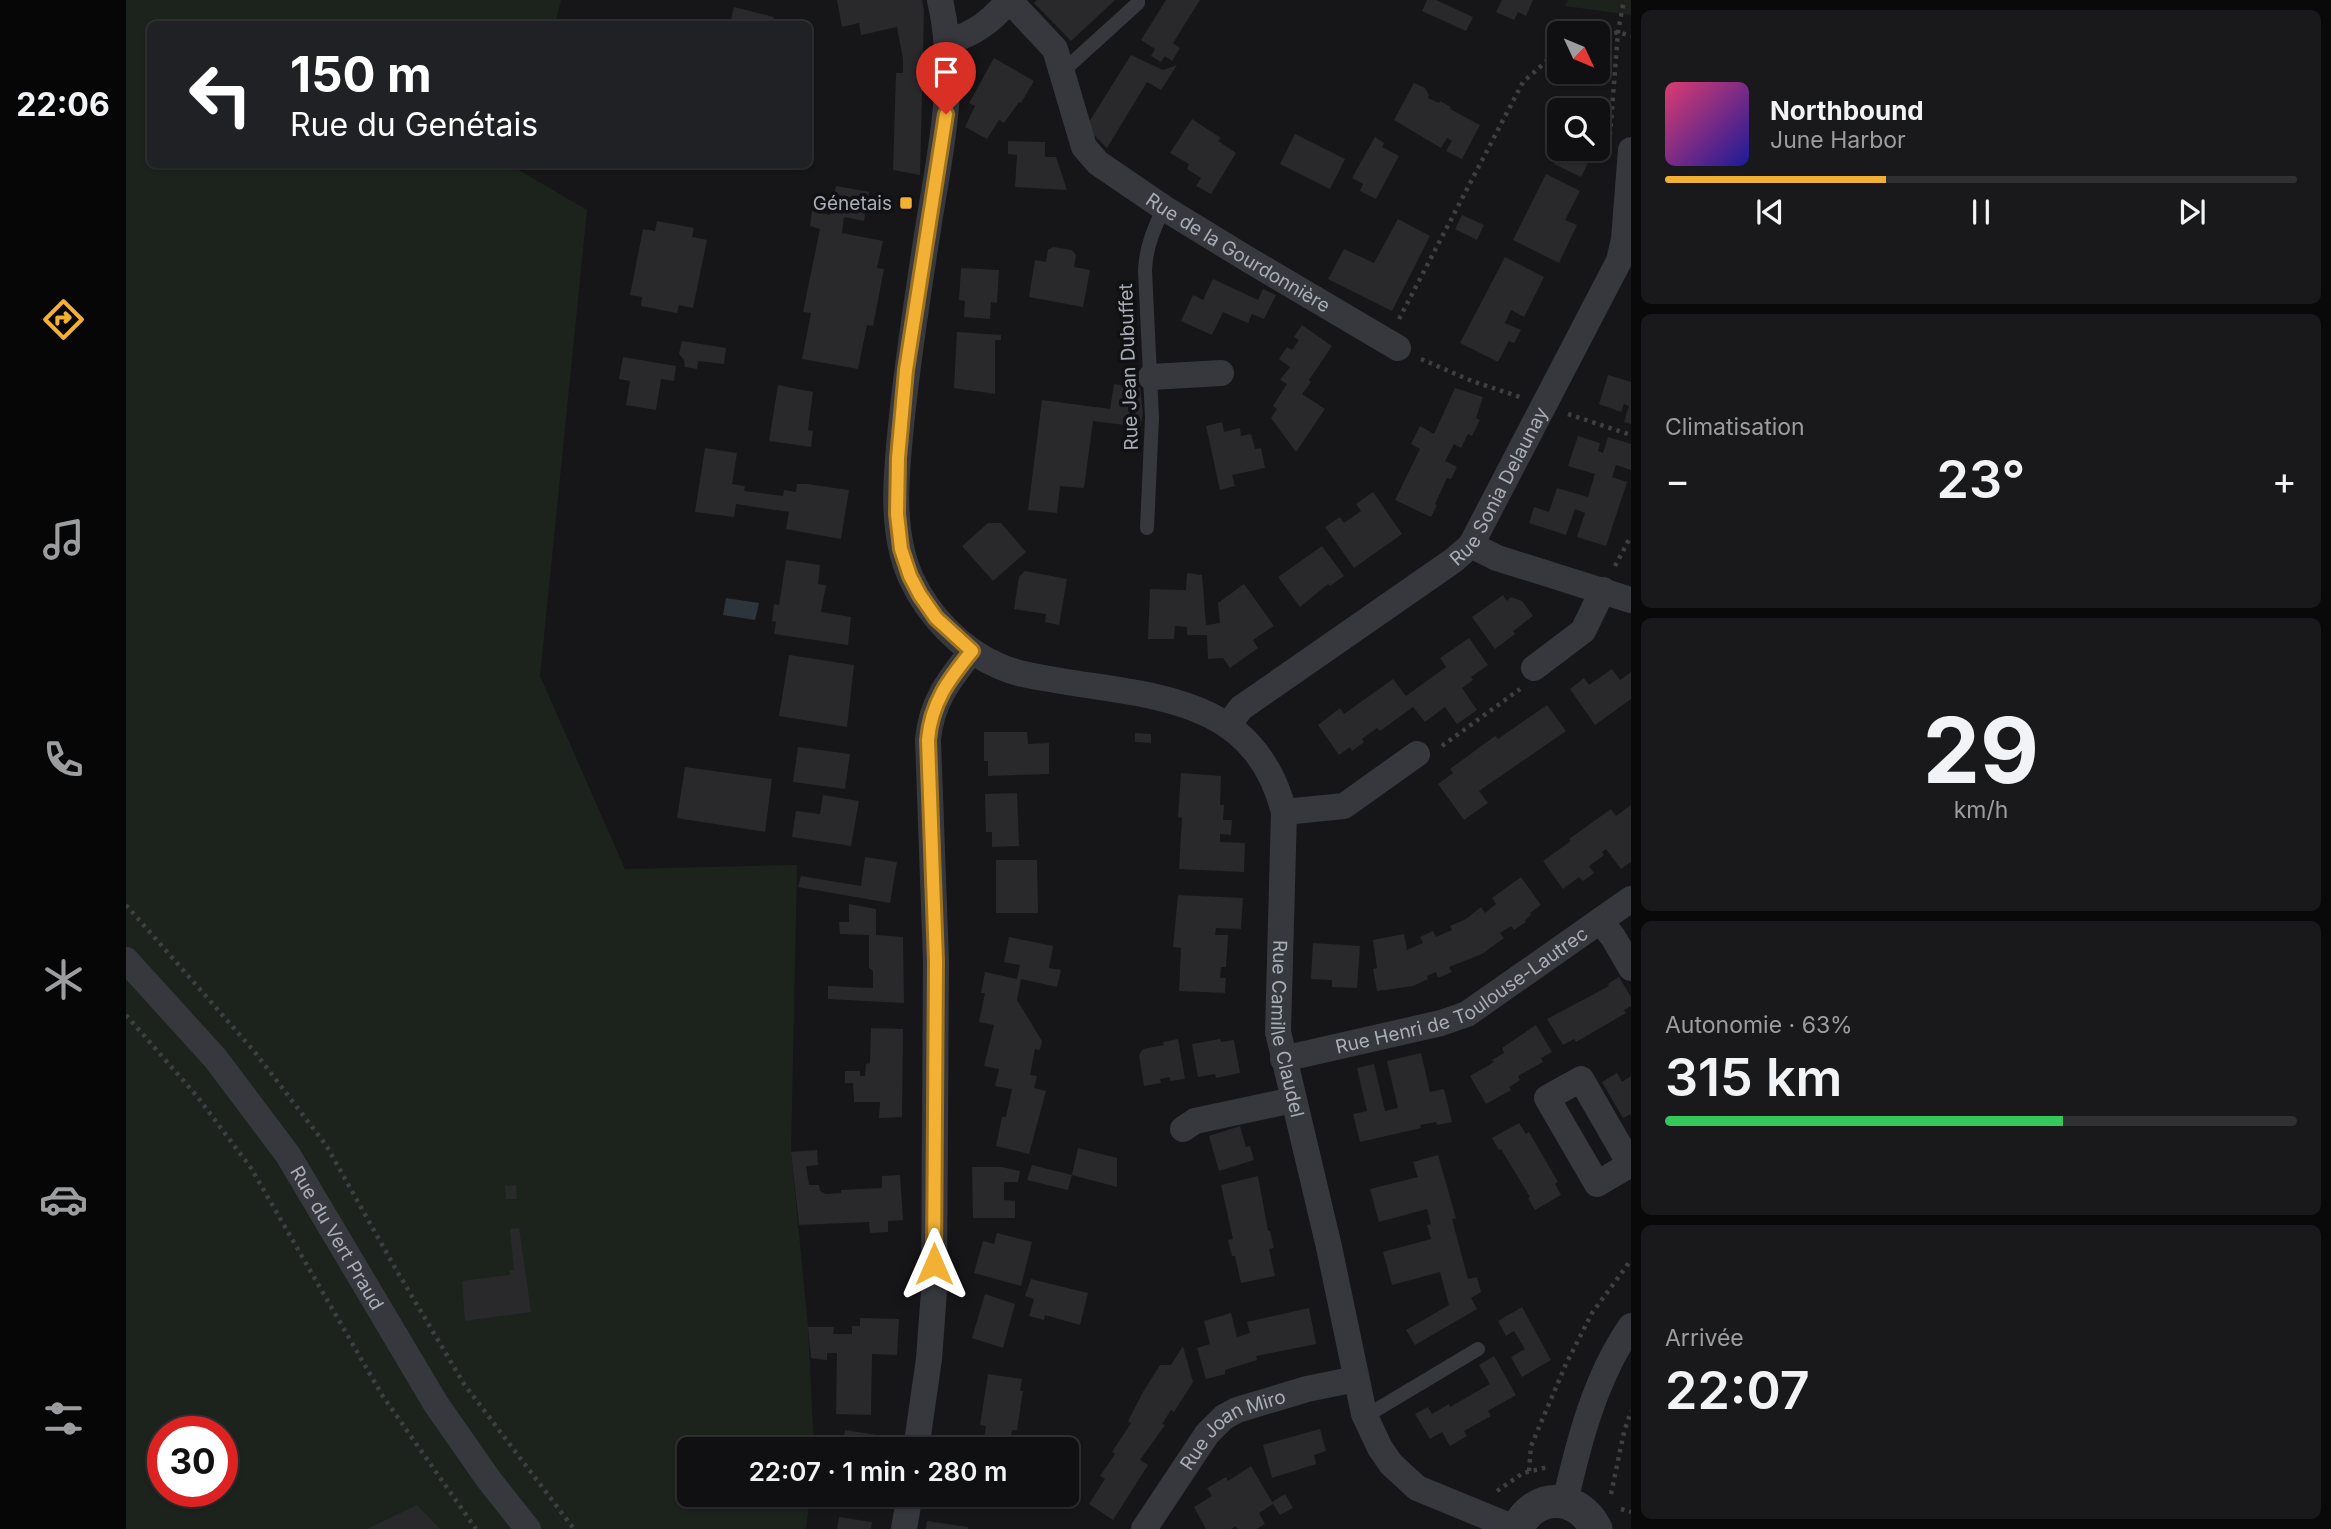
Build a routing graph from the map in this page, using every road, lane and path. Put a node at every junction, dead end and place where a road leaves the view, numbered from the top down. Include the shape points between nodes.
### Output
1 (940, 0) edge
2 (1009, 0) edge
3 (1138, 0) edge
4 (1624, 0) edge
5 (1618, 32) junction
6 (1610, 34) edge
7 (1631, 36) edge
8 (947, 42) junction
9 (1547, 61) edge
10 (1062, 72) junction
11 (1620, 143) edge
12 (1164, 208) junction
13 (1625, 263) edge
14 (1393, 345) junction
15 (1221, 373) dead end
16 (1151, 377) junction
17 (1542, 405) junction
18 (1631, 435) edge
19 (1147, 528) dead end
20 (1631, 536) edge
21 (1471, 545) junction
22 (1603, 590) junction
23 (1631, 600) edge
24 (972, 651) junction
25 (1534, 668) joint
26 (1228, 725) junction
27 (1417, 754) joint
28 (1284, 812) junction
29 (1631, 899) edge
30 (1600, 921) junction
31 (126, 960) edge
32 (1631, 968) edge
33 (126, 1015) edge
34 (1283, 1059) junction
35 (1293, 1100) junction
36 (1183, 1129) dead end
37 (1631, 1261) edge
38 (1631, 1326) edge
39 (1478, 1349) dead end
40 (1356, 1379) junction
41 (1631, 1411) edge
42 (1366, 1416) junction
43 (918, 1437) edge
44 (1529, 1471) dead end
45 (1611, 1494) dead end
46 (1565, 1502) junction
47 (908, 1507) edge
48 (1631, 1512) edge
49 (1609, 1519) edge
50 (476, 1529) edge
51 (528, 1529) edge
52 (904, 1529) edge
53 (1144, 1529) edge
54 (1517, 1529) edge

1 - 8 street, Rue Camille Claudel
2 - 8 street via 993,19
2 - 10 street via 1055,49
3 - 10 lane
4 - 5 path
5 - 6 path
5 - 7 path
5 - 11 path
8 - 24 street, Rue Camille Claudel via 944,131 906,370 897,514 901,549 920,595 936,618
9 - 14 path via 1523,82
10 - 12 street, Rue de la Gourdonnière via 1084,148 1098,163
11 - 13 street, Rue Sonia Delaunay
12 - 14 street, Rue de la Gourdonnière
12 - 16 lane, Rue Jean Dubuffet via 1145,261
13 - 17 street, Rue Sonia Delaunay
14 - 17 path via 1472,381
15 - 16 street
16 - 19 lane, Rue Jean Dubuffet
17 - 18 path
17 - 21 street, Rue Sonia Delaunay
20 - 22 path
21 - 22 street via 1497,558
21 - 26 street, Rue Sonia Delaunay via 1241,708
22 - 23 street
22 - 25 street via 1583,631
24 - 26 street, Rue Camille Claudel via 1023,674 1174,699
24 - 43 street via 937,702 928,740 936,961 934,1292
25 - 27 path via 1513,695 1439,748
26 - 28 street, Rue Camille Claudel via 1268,766
27 - 28 street via 1344,806
28 - 34 street, Rue Camille Claudel via 1278,1014
29 - 30 street, Rue Henri de Toulouse-Lautrec
30 - 32 street
30 - 34 street, Rue Henri de Toulouse-Lautrec via 1467,1014
31 - 51 street, Rue du Vert Praud via 215,1058 288,1156 436,1404
33 - 50 path via 196,1095 251,1168 382,1395
34 - 35 street, Rue Camille Claudel
35 - 36 street via 1195,1121
35 - 40 street, Rue Camille Claudel
37 - 44 path via 1592,1312 1566,1364 1531,1446
38 - 46 street via 1614,1350 1586,1419
39 - 42 lane
40 - 42 street, Rue Camille Claudel
40 - 53 street, Rue Joan Miro via 1307,1389 1224,1417 1207,1434
41 - 45 path
42 - 54 street, Rue Camille Claudel via 1391,1464 1417,1488
46 - 49 street via 1586,1514
46 - 54 street via 1537,1506
47 - 52 street
48 - 49 path

